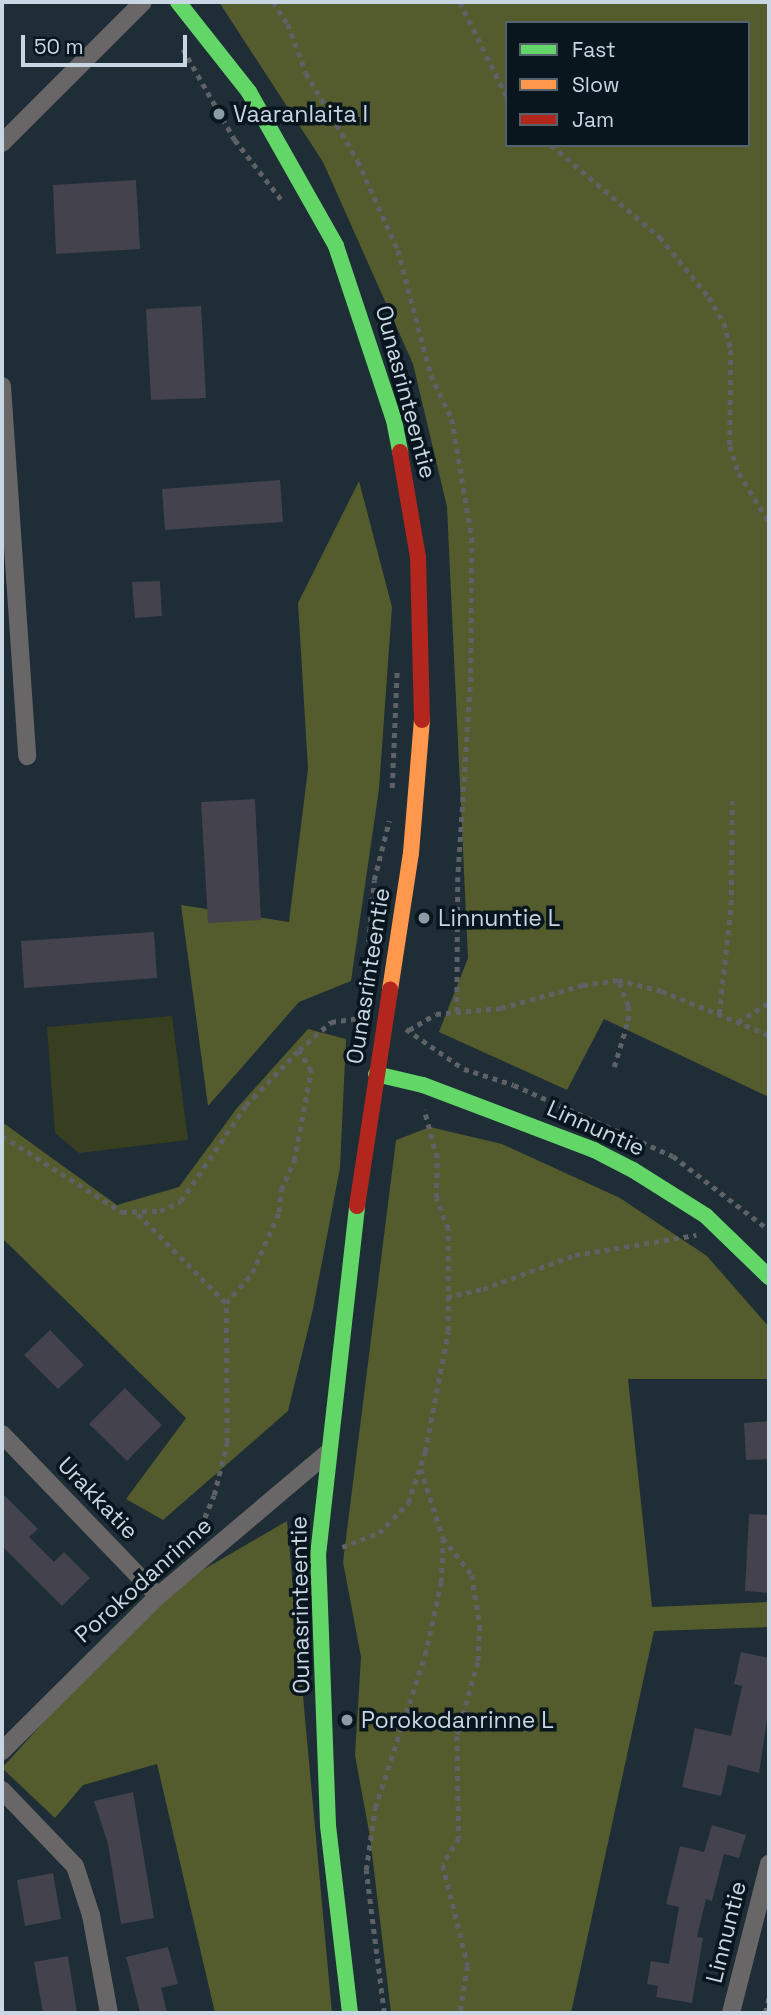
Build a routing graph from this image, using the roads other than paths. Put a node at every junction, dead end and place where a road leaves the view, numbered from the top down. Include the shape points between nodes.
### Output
1 (143, 2) edge
2 (178, 2) edge
3 (2, 143) edge
4 (2, 386) edge
5 (27, 756) dead end
6 (376, 1074) junction
7 (769, 1277) edge
8 (2, 1434) edge
9 (326, 1454) junction
10 (158, 1596) junction
11 (2, 1751) edge
12 (2, 1790) edge
13 (769, 1864) edge
14 (109, 2013) edge
15 (350, 2013) edge
16 (731, 2013) edge

1 - 3 street
2 - 6 street, Ounasrinteentie via 249,92 337,246 377,356 410,492 424,632 422,737 411,853
4 - 5 street
6 - 7 street, Linnuntie via 423,1084 594,1150 677,1196 717,1226
6 - 9 street, Ounasrinteentie
8 - 10 street, Urakkatie
9 - 10 street, Porokodanrinne
9 - 15 street, Ounasrinteentie via 319,1551 328,1825
10 - 11 street, Porokodanrinne
12 - 14 street via 75,1867 91,1915
13 - 16 street, Linnuntie

